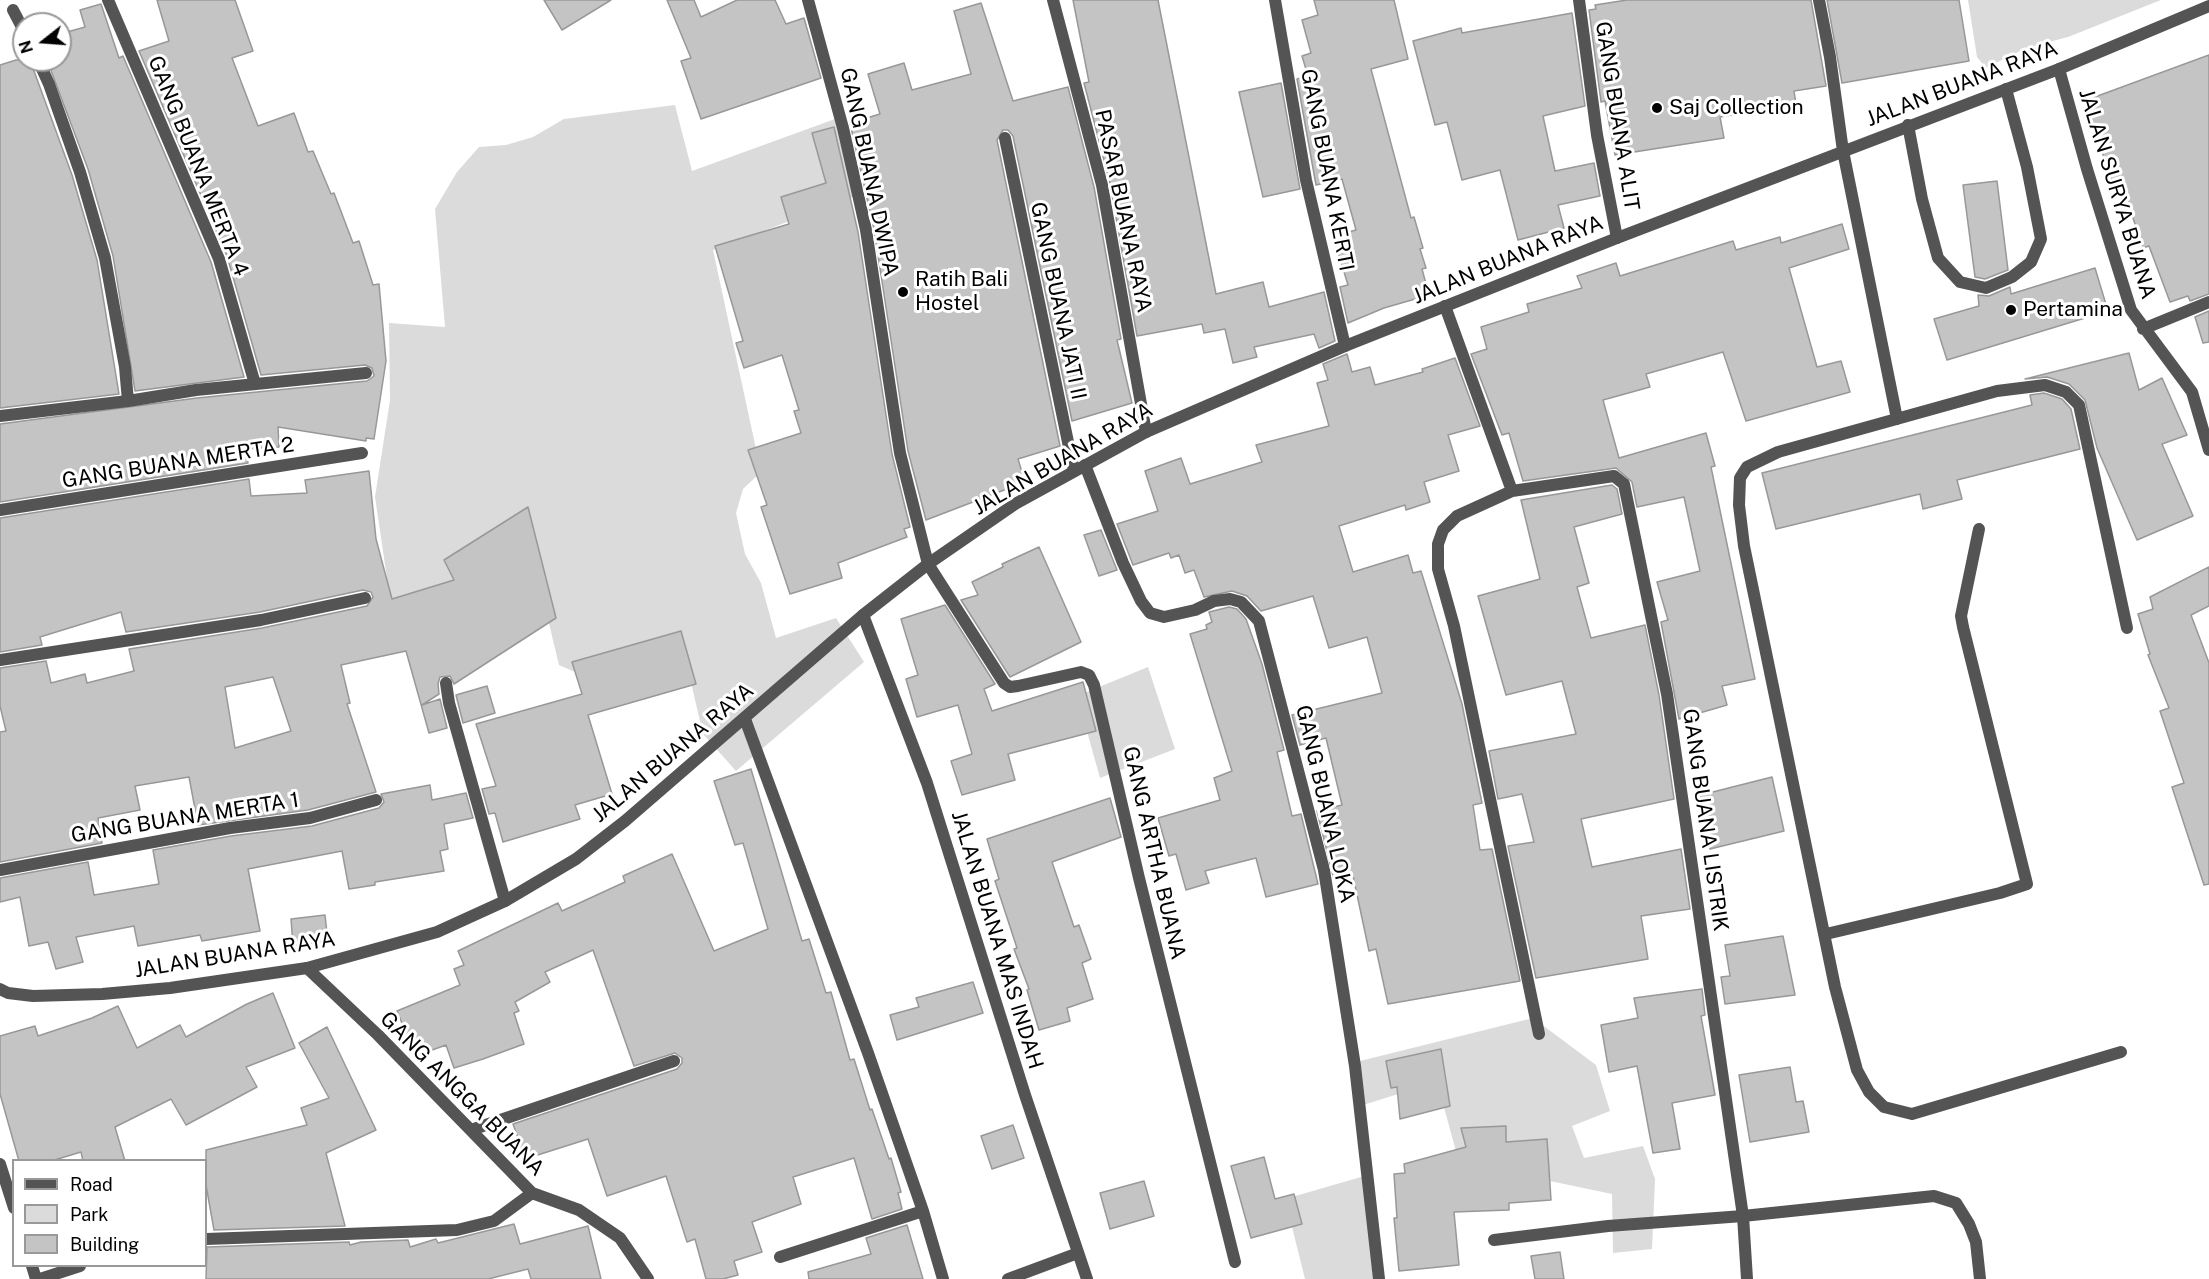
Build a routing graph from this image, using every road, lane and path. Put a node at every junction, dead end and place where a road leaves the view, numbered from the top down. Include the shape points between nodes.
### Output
1 (108, 0) edge
2 (808, 0) edge
3 (1053, 0) edge
4 (1275, 0) edge
5 (1579, 0) edge
6 (1819, 0) edge
7 (2209, 6) edge
8 (2059, 69) junction
9 (44, 72) edge
10 (2006, 89) junction
11 (1908, 125) junction
12 (1005, 138) dead end
13 (1843, 151) junction
14 (1617, 238) junction
15 (2209, 302) edge
16 (1445, 306) junction
17 (2143, 329) junction
18 (1345, 346) junction
19 (366, 373) dead end
20 (255, 384) junction
21 (128, 401) junction
22 (0, 417) edge
23 (1897, 419) junction
24 (1146, 432) junction
25 (2209, 450) edge
26 (362, 453) dead end
27 (1080, 468) junction
28 (1512, 491) junction
29 (0, 510) edge
30 (1980, 529) dead end
31 (928, 564) junction
32 (365, 598) dead end
33 (863, 615) junction
34 (2127, 628) dead end
35 (0, 660) edge
36 (446, 683) dead end
37 (745, 719) junction
38 (376, 800) dead end
39 (0, 870) edge
40 (505, 901) junction
41 (1826, 934) junction
42 (307, 968) junction
43 (0, 989) edge
44 (1539, 1035) dead end
45 (2121, 1052) dead end
46 (674, 1061) dead end
47 (471, 1131) junction
48 (0, 1164) edge
49 (532, 1194) junction
50 (12, 1202) edge
51 (923, 1211) junction
52 (1743, 1216) junction
53 (207, 1239) edge
54 (1494, 1240) dead end
55 (1078, 1253) junction
56 (780, 1257) dead end
57 (1235, 1262) dead end
58 (77, 1267) edge
59 (38, 1279) edge
60 (648, 1279) edge
61 (943, 1279) edge
62 (1008, 1279) edge
63 (1087, 1279) edge
64 (1380, 1279) edge
65 (1747, 1279) edge
66 (1980, 1279) edge

1 - 20 street, GANG BUANA MERTA 4 via 219,259
2 - 31 street, GANG BUANA DWIPA via 866,230 900,453
3 - 24 street, PASAR BUANA RAYA via 1102,185
4 - 18 street, GANG BUANA KERTI via 1306,180
5 - 14 street, GANG BUANA ALIT via 1597,135
6 - 13 street
7 - 8 street, JALAN BUANA RAYA
8 - 10 street, JALAN BUANA RAYA
8 - 17 street, JALAN SURYA BUANA via 2119,274 2131,310
9 - 21 street via 105,258
10 - 11 street, JALAN BUANA RAYA
10 - 11 street via 2041,239 2031,262 2012,277 1986,288 1960,282 1938,258
11 - 13 street, JALAN BUANA RAYA
12 - 27 street, GANG BUANA JATI II
13 - 14 street, JALAN BUANA RAYA
13 - 23 street
14 - 16 street, JALAN BUANA RAYA
15 - 17 street, JALAN SURYA BUANA
16 - 18 street, JALAN BUANA RAYA
16 - 28 street
17 - 25 street, JALAN SURYA BUANA via 2192,392
18 - 24 street, JALAN BUANA RAYA
19 - 20 street
20 - 21 street
21 - 22 street
23 - 34 street via 1997,391 2045,386 2066,392 2079,405
23 - 41 street via 1778,452 1747,467 1740,478 1744,546
24 - 27 street, JALAN BUANA RAYA
26 - 29 street, GANG BUANA MERTA 2
27 - 31 street, JALAN BUANA RAYA via 1015,504
27 - 64 street, GANG BUANA LOKA via 1150,613 1164,617 1230,599 1241,602 1259,621 1324,870 1355,1066
28 - 44 street, GANG BUANA LISTRIK via 1457,516 1443,530 1438,544 1438,569 1454,626
28 - 52 street, GANG BUANA LISTRIK via 1614,476 1624,484 1667,694
30 - 41 street via 1961,616 2027,884
31 - 33 street, JALAN BUANA RAYA
31 - 57 street, GANG ARTHA BUANA via 1004,682 1011,687 1082,672 1089,675 1094,685
32 - 35 street via 261,620
33 - 37 street, JALAN BUANA RAYA
33 - 55 street, JALAN BUANA MAS INDAH via 927,783
36 - 40 street
37 - 40 street, JALAN BUANA RAYA via 576,859
37 - 51 street
38 - 39 street, GANG BUANA MERTA 1 via 310,818 230,828
40 - 42 street, JALAN BUANA RAYA via 437,932
41 - 45 street via 1835,987 1857,1070 1869,1092 1884,1107 1912,1114
42 - 43 street, JALAN BUANA RAYA via 102,994 33,996
42 - 47 street, GANG ANGGA BUANA
46 - 47 street
47 - 49 street, GANG ANGGA BUANA
48 - 50 street
49 - 53 street via 494,1221 457,1230
49 - 60 street, GANG ANGGA BUANA via 579,1210 620,1238
51 - 56 street
51 - 61 street
52 - 54 street
52 - 65 street, GANG BUANA LISTRIK
52 - 66 street via 1934,1196 1956,1203 1969,1224 1976,1242
55 - 62 street
55 - 63 street, JALAN BUANA MAS INDAH
58 - 59 street

